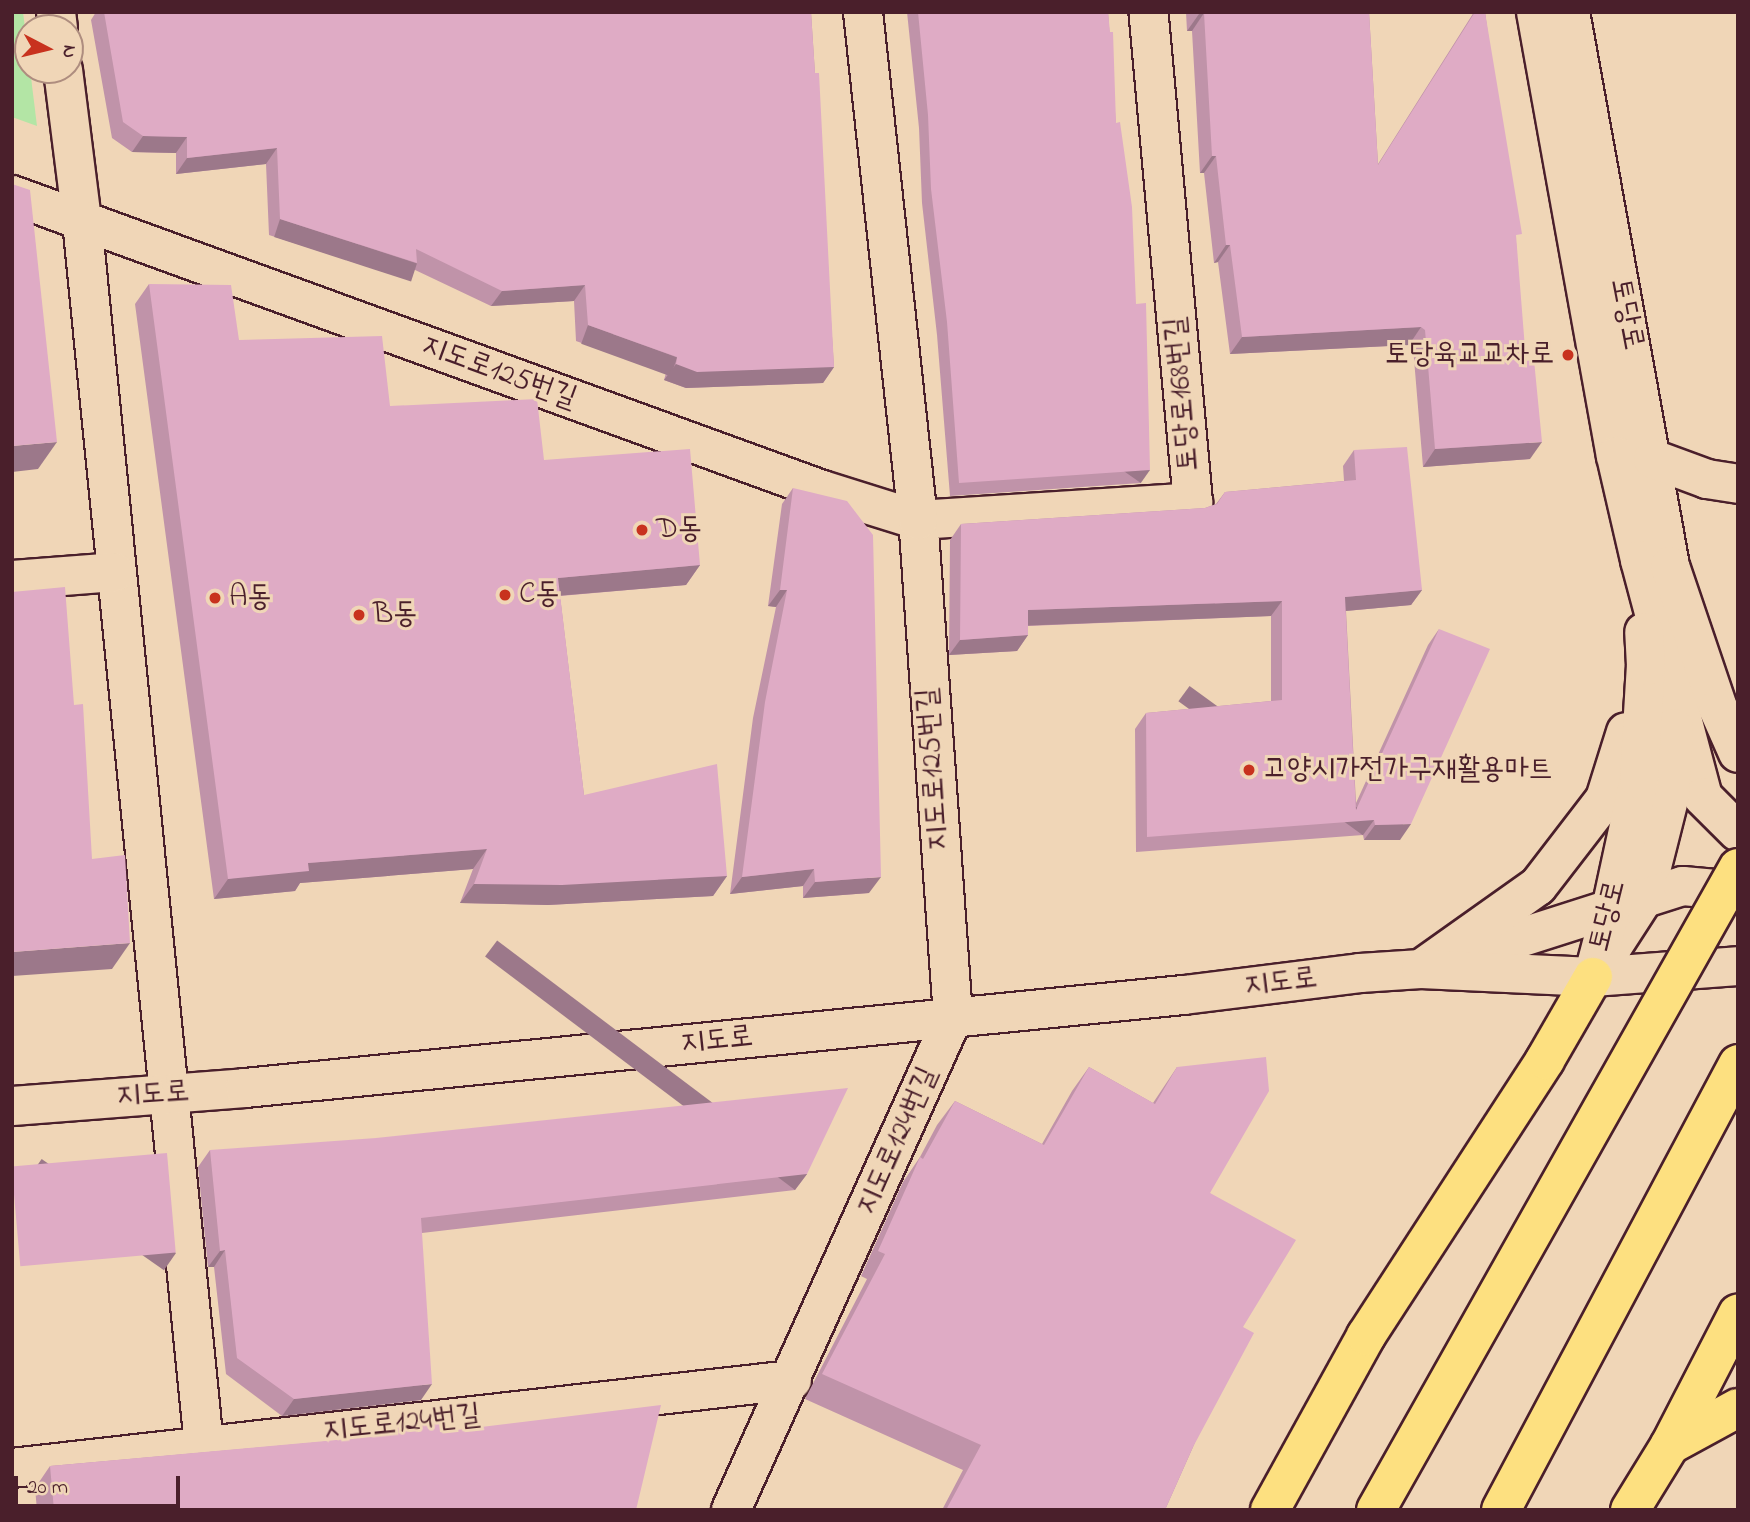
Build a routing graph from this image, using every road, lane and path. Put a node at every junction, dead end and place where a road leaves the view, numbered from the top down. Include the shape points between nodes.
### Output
1 (863, 12) edge
2 (1148, 12) edge
3 (1536, 12) edge
4 (1570, 12) edge
5 (65, 84) edge
6 (12, 195) edge
7 (82, 221) junction
8 (1653, 459) junction
9 (1738, 484) edge
10 (918, 520) junction
11 (1640, 560) junction
12 (115, 572) junction
13 (12, 580) edge
14 (1688, 613) junction
15 (1646, 666) junction
16 (1676, 698) junction
17 (1738, 753) edge
18 (1738, 832) edge
19 (1738, 868) edge
20 (1738, 891) edge
21 (1628, 903) junction
22 (1738, 966) edge
23 (1422, 969) junction
24 (1593, 977) junction
25 (953, 1017) junction
26 (1738, 1064) edge
27 (171, 1093) junction
28 (12, 1106) edge
29 (1738, 1313) edge
30 (792, 1380) junction
31 (1738, 1408) edge
32 (1670, 1445) junction
33 (204, 1446) junction
34 (12, 1468) edge
35 (731, 1510) edge
36 (1270, 1510) edge
37 (1376, 1510) edge
38 (1501, 1510) edge
39 (1630, 1510) edge

1 - 10 street, 지도로125번길
2 - 10 street, 토당로168번길 via 1193,502
3 - 11 street, 토당로 via 1616,456
4 - 8 street, 토당로
5 - 7 street
6 - 7 street, 지도로125번길
7 - 10 street, 지도로125번길 via 822,490
7 - 12 street
8 - 9 street via 1707,480
8 - 14 street, 토당로 via 1670,566
10 - 25 street, 지도로125번길
11 - 15 street, 토당로
11 - 16 street, 토당로
12 - 13 street
12 - 27 street
14 - 16 street, 토당로
14 - 17 street, 토당로 via 1718,708
15 - 21 street, 토당로
15 - 23 street via 1605,799 1538,886
16 - 18 street, 토당로 via 1703,797
16 - 21 street, 토당로 via 1670,795
19 - 37 main road, bridge
20 - 21 street, 지도로 via 1683,886
21 - 23 street, 지도로
21 - 24 street, 토당로
22 - 24 street, 지도로
23 - 24 street, 지도로
23 - 25 street, 지도로
24 - 36 main road via 1545,1060 1366,1336
25 - 27 street, 지도로
25 - 30 street, 지도로124번길
26 - 38 main road
27 - 28 street, 지도로
27 - 33 street
29 - 32 main road
30 - 33 street, 지도로124번길
30 - 35 street, 지도로124번길
31 - 32 main road
32 - 39 main road
33 - 34 street, 지도로124번길

